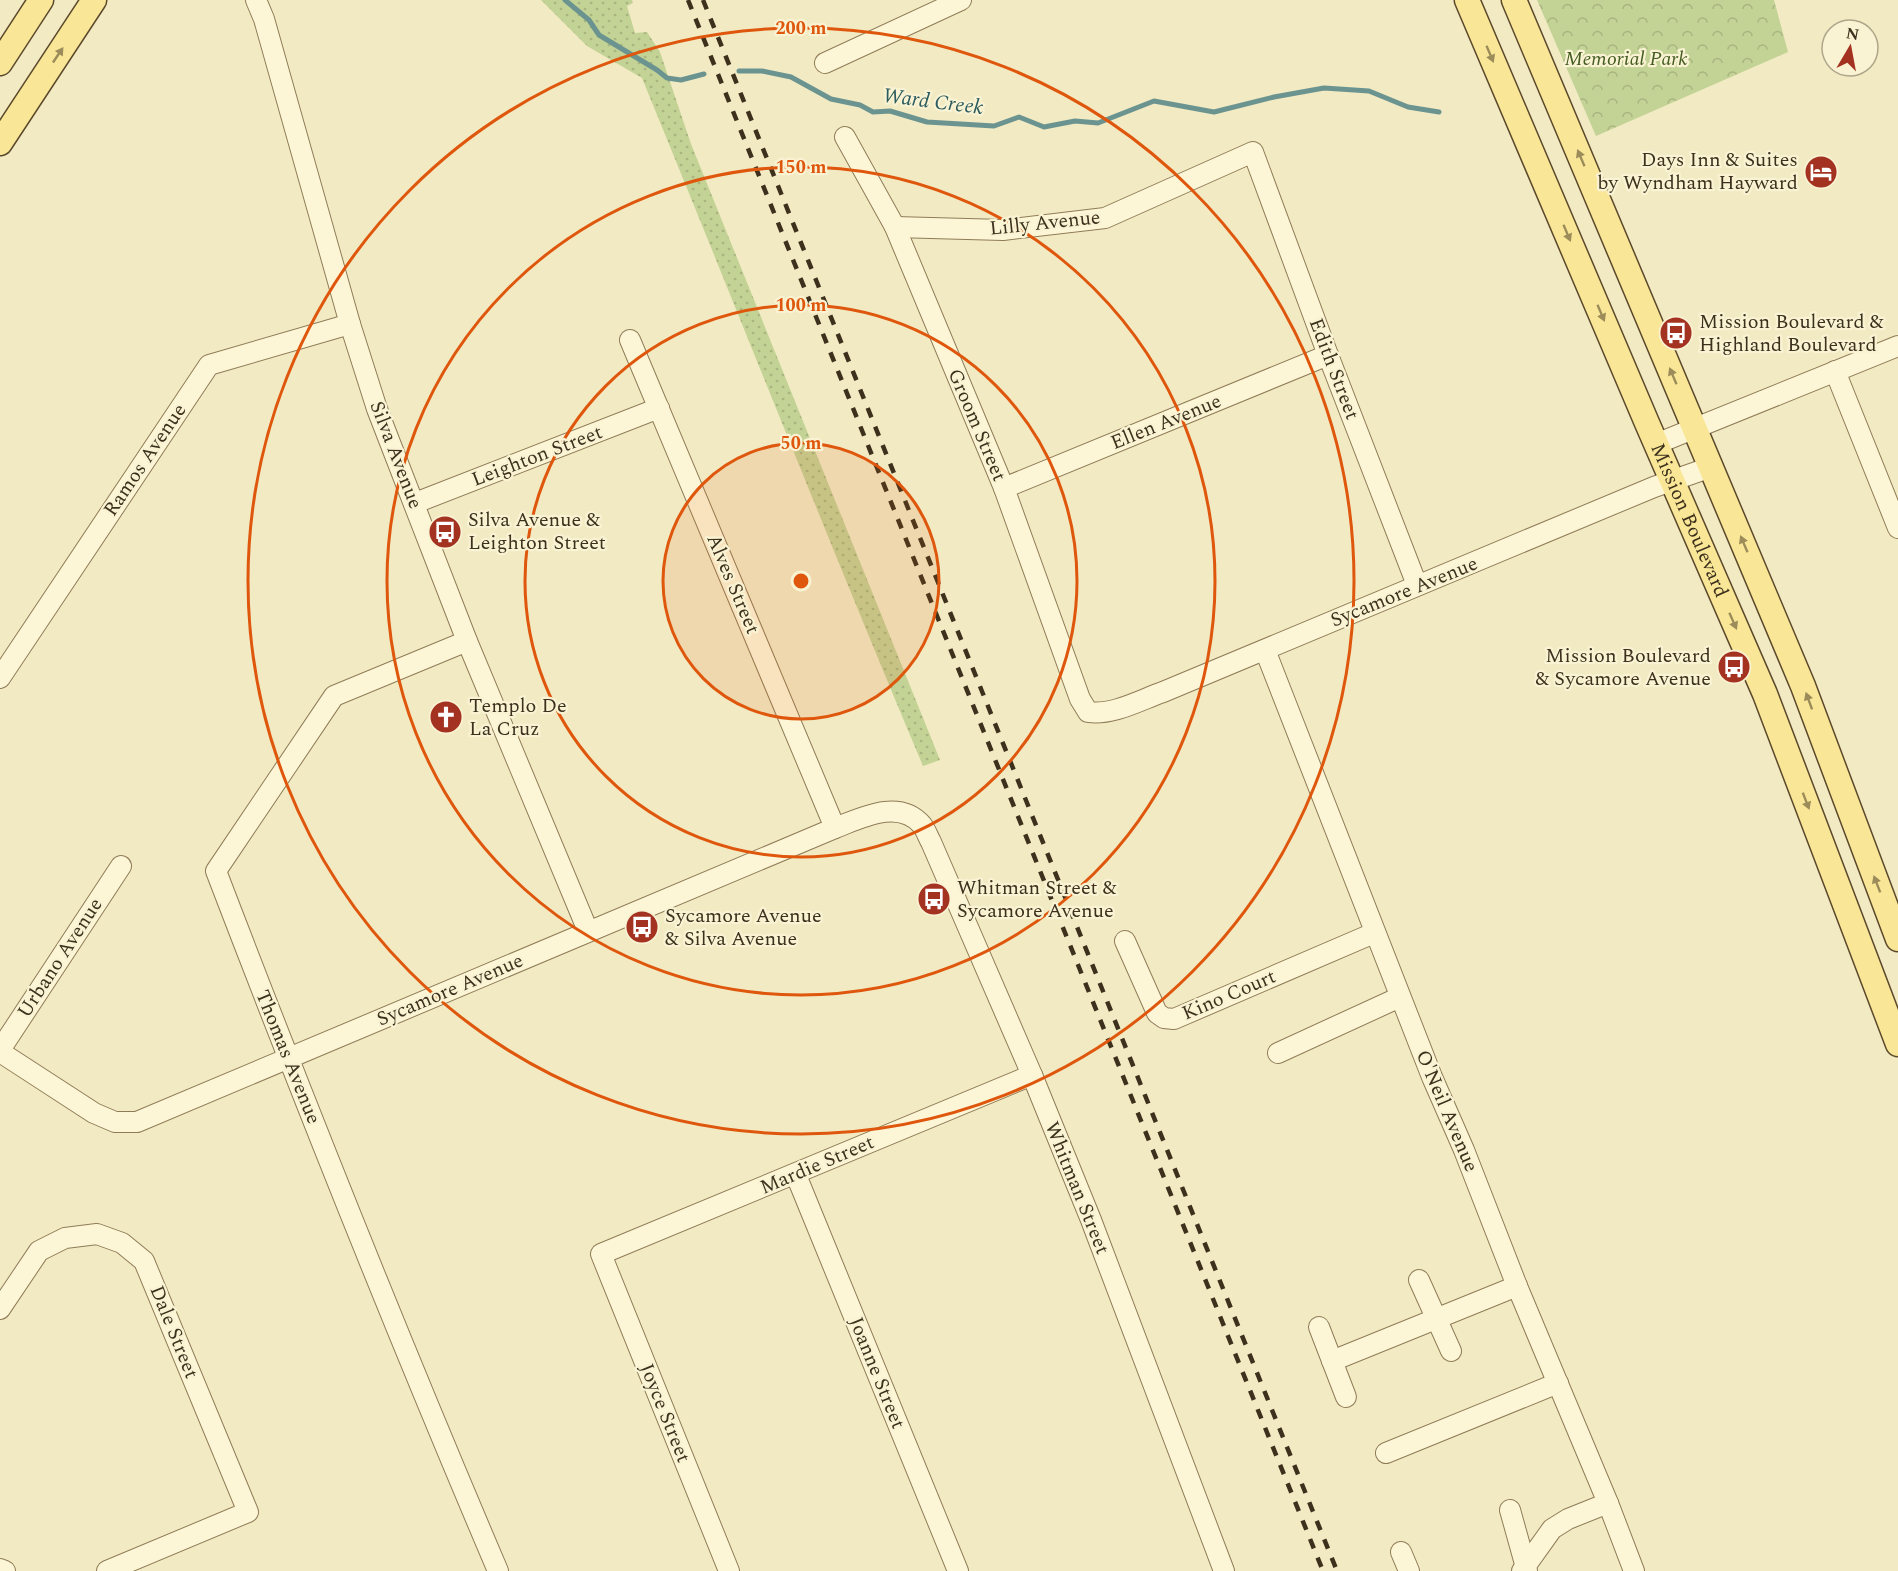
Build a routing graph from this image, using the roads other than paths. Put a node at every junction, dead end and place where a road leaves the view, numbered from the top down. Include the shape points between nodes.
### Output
1 (41, 0) edge
2 (94, 0) edge
3 (256, 0) edge
4 (961, 0) edge
5 (1467, 0) edge
6 (1514, 0) edge
7 (0, 63) edge
8 (825, 63) dead end
9 (845, 137) dead end
10 (0, 143) edge
11 (1253, 152) joint
12 (895, 227) junction
13 (350, 324) junction
14 (630, 340) dead end
15 (1898, 346) edge
16 (1328, 356) junction
17 (1834, 371) junction
18 (659, 408) junction
19 (1696, 430) junction
20 (1656, 444) junction
21 (1711, 467) junction
22 (1672, 480) junction
23 (1004, 488) junction
24 (415, 503) junction
25 (1898, 528) edge
26 (1418, 585) junction
27 (467, 641) junction
28 (1265, 650) junction
29 (0, 678) edge
30 (1096, 714) joint
31 (910, 816) joint
32 (835, 828) junction
33 (120, 866) dead end
34 (588, 931) junction
35 (1374, 933) junction
36 (1898, 939) edge
37 (1125, 941) dead end
38 (1400, 998) junction
39 (1898, 1044) edge
40 (0, 1051) edge
41 (1278, 1053) dead end
42 (288, 1058) junction
43 (1032, 1075) junction
44 (796, 1174) junction
45 (601, 1254) joint
46 (1419, 1280) dead end
47 (1517, 1287) junction
48 (0, 1309) edge
49 (1437, 1320) junction
50 (1319, 1328) dead end
51 (1450, 1351) dead end
52 (1332, 1360) junction
53 (1558, 1383) junction
54 (1346, 1397) dead end
55 (1386, 1453) dead end
56 (1608, 1503) junction
57 (1510, 1510) dead end
58 (1401, 1552) dead end
59 (0, 1569) edge
60 (1525, 1570) edge
61 (5, 1571) edge
62 (107, 1571) edge
63 (498, 1571) edge
64 (729, 1571) edge
65 (958, 1571) edge
66 (1224, 1571) edge
67 (1409, 1571) edge
68 (1634, 1571) edge

1 - 7 main road
10 -> 2 main road
3 - 13 street, Silva Avenue
4 - 8 street
5 -> 20 main road, Mission Boulevard
19 -> 6 main road, Mission Boulevard
9 - 12 street, Groom Street
11 - 12 street, Lilly Avenue via 1105,218 1003,230
11 - 16 street, Edith Street
12 - 23 street, Groom Street
13 - 24 street, Silva Avenue via 377,409
13 - 29 street, Ramos Avenue via 209,365
14 - 18 street, Alves Street
15 - 17 street
16 - 23 street, Ellen Avenue
16 - 26 street, Edith Street
17 - 19 street
17 - 25 street
18 - 24 street, Leighton Street
18 - 32 street, Alves Street
19 - 20 street
19 - 21 main road, Mission Boulevard
20 - 22 main road, Mission Boulevard
21 - 22 street, Sycamore Avenue
36 -> 21 main road, Mission Boulevard via 1803,686
22 - 26 street, Sycamore Avenue
22 -> 39 main road, Mission Boulevard via 1765,694
23 - 30 street, Groom Street via 1080,699 1088,712
24 - 27 street, Silva Avenue
26 - 28 street, Sycamore Avenue
27 - 34 street, Silva Avenue
27 - 42 street, Thomas Avenue via 334,696 216,870
28 - 30 street, Sycamore Avenue via 1134,703
28 - 35 street, O'Neil Avenue
31 - 32 street, Sycamore Avenue via 889,811 873,813
31 - 43 street, Whitman Street via 922,826 931,842
32 - 34 street, Sycamore Avenue
33 - 40 street, Urbano Avenue
34 - 42 street, Sycamore Avenue
35 - 37 street, Kino Court via 1174,1019 1157,1013
35 - 38 street, O'Neil Avenue
38 - 41 street
38 - 47 street, O'Neil Avenue
40 - 42 street, Sycamore Avenue via 93,1113 115,1122 137,1122
42 - 63 street, Thomas Avenue
43 - 44 street, Mardie Street
43 - 66 street, Whitman Street
44 - 45 street, Mardie Street
44 - 65 street, Joanne Street
45 - 64 street, Joyce Street
46 - 49 street
47 - 49 street
47 - 53 street, O'Neil Avenue
48 - 62 street, Dale Street via 39,1251 65,1238 97,1234 122,1243 144,1261 248,1512
49 - 51 street
49 - 52 street
50 - 52 street
52 - 54 street
53 - 55 street
53 - 56 street, O'Neil Avenue
56 - 60 street via 1552,1529
56 - 68 street, O'Neil Avenue
57 - 60 street
58 - 67 street
59 - 61 street

